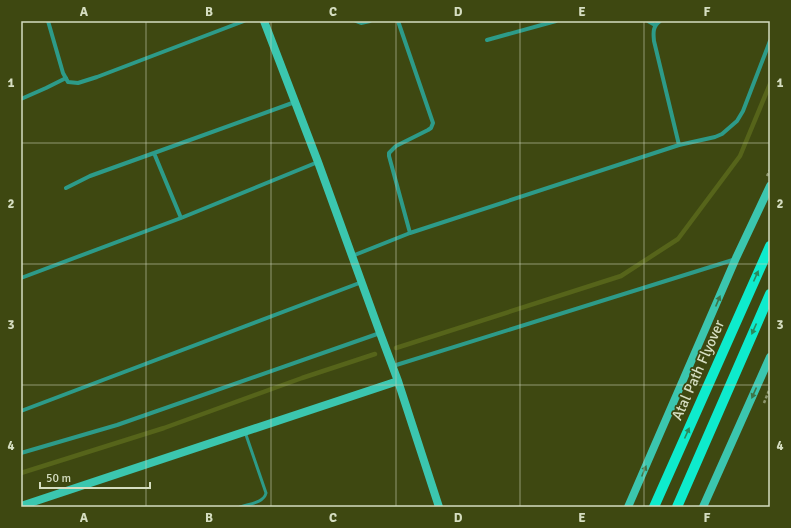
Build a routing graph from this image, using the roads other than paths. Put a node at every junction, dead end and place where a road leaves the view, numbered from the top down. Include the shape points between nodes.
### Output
1 (48, 21) edge
2 (244, 21) edge
3 (264, 21) edge
4 (356, 21) edge
5 (370, 21) edge
6 (398, 21) edge
7 (556, 21) edge
8 (648, 21) edge
9 (660, 21) edge
10 (655, 25) junction
11 (487, 40) dead end
12 (770, 41) edge
13 (66, 78) junction
14 (21, 99) edge
15 (295, 102) junction
16 (679, 145) junction
17 (154, 153) junction
18 (318, 162) junction
19 (770, 186) edge
20 (66, 188) dead end
21 (180, 218) junction
22 (410, 233) junction
23 (770, 246) edge
24 (352, 256) junction
25 (736, 258) junction
26 (21, 278) edge
27 (362, 282) junction
28 (770, 294) edge
29 (380, 333) junction
30 (770, 357) edge
31 (393, 366) junction
32 (398, 381) junction
33 (21, 410) edge
34 (245, 432) junction
35 (21, 453) edge
36 (21, 506) edge
37 (240, 507) edge
38 (438, 507) edge
39 (628, 507) edge
40 (654, 507) edge
41 (677, 507) edge
42 (703, 507) edge

1 - 13 street
2 - 13 street via 97,77 78,83 68,82
3 - 15 street
4 - 5 street
6 - 22 street via 433,123 431,128 396,146 389,153
7 - 11 street
8 - 10 street
9 - 10 street
10 - 16 street via 654,41
12 - 16 street via 743,111 732,127 715,137
13 - 14 street
15 - 17 street
15 - 18 street
16 - 22 street
17 - 20 street via 90,176
17 - 21 street
18 - 21 street
18 - 24 street
19 - 25 street
21 - 26 street
22 - 24 street
40 -> 23 main road, Atal Path Flyover
24 - 27 street
25 - 31 street
39 -> 25 street
27 - 29 street
27 - 33 street
28 -> 41 main road
29 - 31 street
29 - 35 street via 117,425
30 -> 42 street
31 - 32 street
32 - 34 street
32 - 38 street
34 - 36 street
34 - 37 lane via 266,496 262,500

